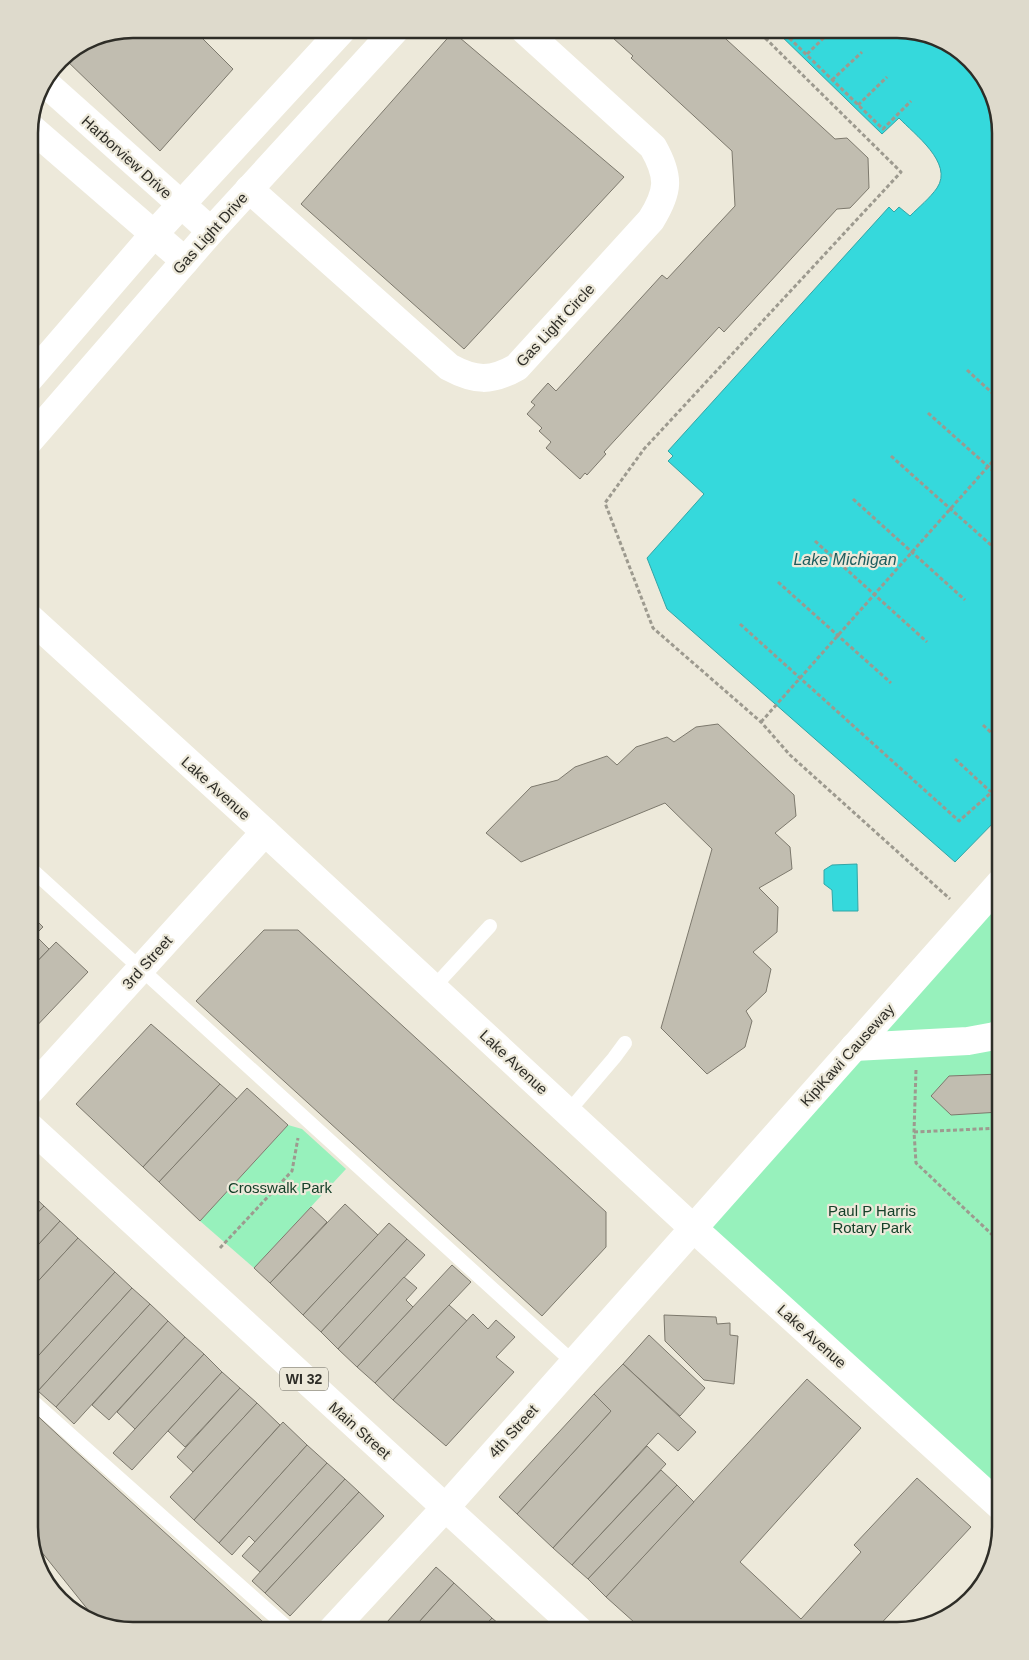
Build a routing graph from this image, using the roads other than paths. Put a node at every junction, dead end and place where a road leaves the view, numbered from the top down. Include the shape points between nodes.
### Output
1 (335, 38) edge
2 (388, 38) edge
3 (532, 38) edge
4 (50, 87) edge
5 (38, 134) edge
6 (249, 189) junction
7 (180, 205) junction
8 (211, 231) junction
9 (154, 234) junction
10 (185, 261) junction
11 (38, 369) edge
12 (38, 431) edge
13 (38, 625) edge
14 (265, 832) junction
15 (38, 875) edge
16 (992, 892) edge
17 (490, 926) dead end
18 (140, 969) junction
19 (433, 988) junction
20 (992, 1037) edge
21 (625, 1043) dead end
22 (854, 1048) junction
23 (38, 1082) edge
24 (568, 1112) junction
25 (38, 1134) edge
26 (693, 1228) junction
27 (574, 1363) junction
28 (38, 1406) edge
29 (992, 1499) edge
30 (445, 1508) junction
31 (281, 1622) edge
32 (339, 1622) edge
33 (570, 1622) edge

1 - 7 street
2 - 6 street, Gas Light Drive
3 - 6 street, Gas Light Circle via 653,147 663,165 665,184 661,203 651,220 517,367 505,374 485,378 466,376 448,367
4 - 7 street, Harborview Drive
5 - 9 street
6 - 8 street, Gas Light Drive
7 - 8 street, Harborview Drive
7 - 9 street
8 - 10 street, Gas Light Drive
9 - 10 street
9 - 11 street
10 - 12 street, Gas Light Drive
13 - 14 street, Lake Avenue
14 - 18 street, 3rd Street
14 - 19 street, Lake Avenue
15 - 18 lane
16 - 22 street, KipiKawi Causeway
17 - 19 lane
18 - 23 street, 3rd Street
18 - 27 lane
19 - 24 street, Lake Avenue
20 - 22 street
21 - 24 lane
22 - 26 street, KipiKawi Causeway
24 - 26 street, Lake Avenue
25 - 30 street, Main Street / WI 32
26 - 27 street, 4th Street
26 - 29 street, Lake Avenue
27 - 30 street, 4th Street
28 - 31 lane
30 - 32 street, 4th Street
30 - 33 street, Main Street / WI 32

